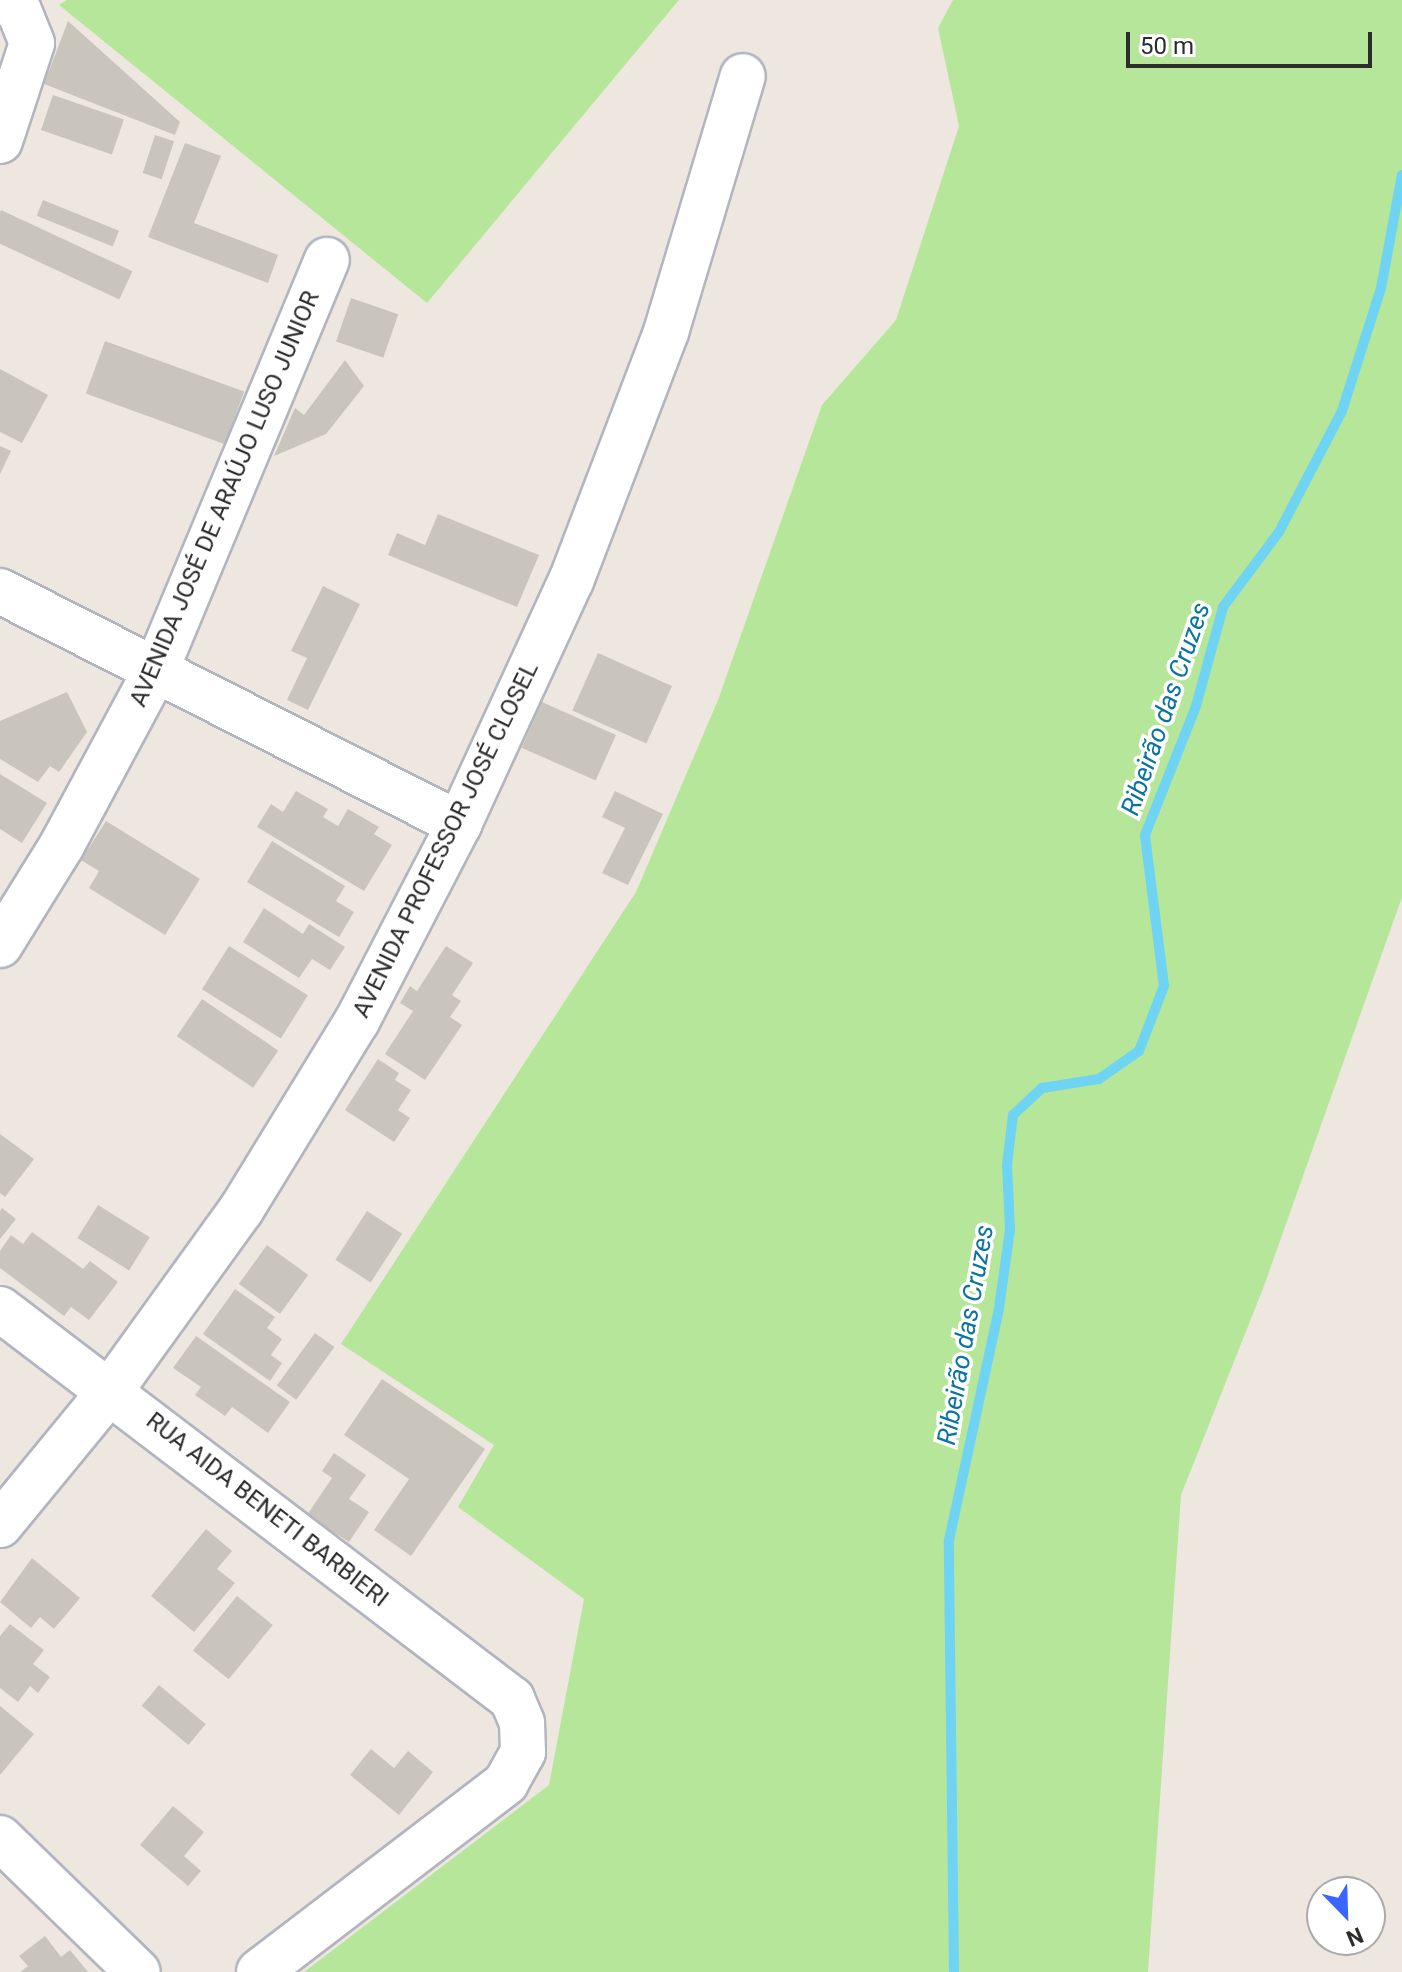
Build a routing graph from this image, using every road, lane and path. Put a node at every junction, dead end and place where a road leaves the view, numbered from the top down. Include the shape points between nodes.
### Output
1 (3, 0) edge
2 (743, 76) dead end
3 (0, 141) edge
4 (327, 260) dead end
5 (0, 591) edge
6 (157, 668) junction
7 (459, 824) junction
8 (0, 945) edge
9 (0, 1309) edge
10 (111, 1390) junction
11 (0, 1525) edge
12 (0, 1838) edge
13 (138, 1972) edge
14 (259, 1972) edge

1 - 3 street via 28,26 32,43
2 - 7 street, AVENIDA PROFESSOR JOSÉ CLOSEL via 660,347 571,581
4 - 6 street, AVENIDA JOSÉ DE ARAÚJO LUSO JUNIOR
5 - 6 street
6 - 7 street
6 - 8 street, AVENIDA JOSÉ DE ARAÚJO LUSO JUNIOR via 62,845
7 - 10 street, AVENIDA PROFESSOR JOSÉ CLOSEL via 349,1034 241,1210
9 - 10 street, RUA AIDA BENETI BARBIERI
10 - 11 street, AVENIDA PROFESSOR JOSÉ CLOSEL
10 - 14 street, RUA AIDA BENETI BARBIERI via 512,1699 522,1723 523,1752 506,1783
12 - 13 street

